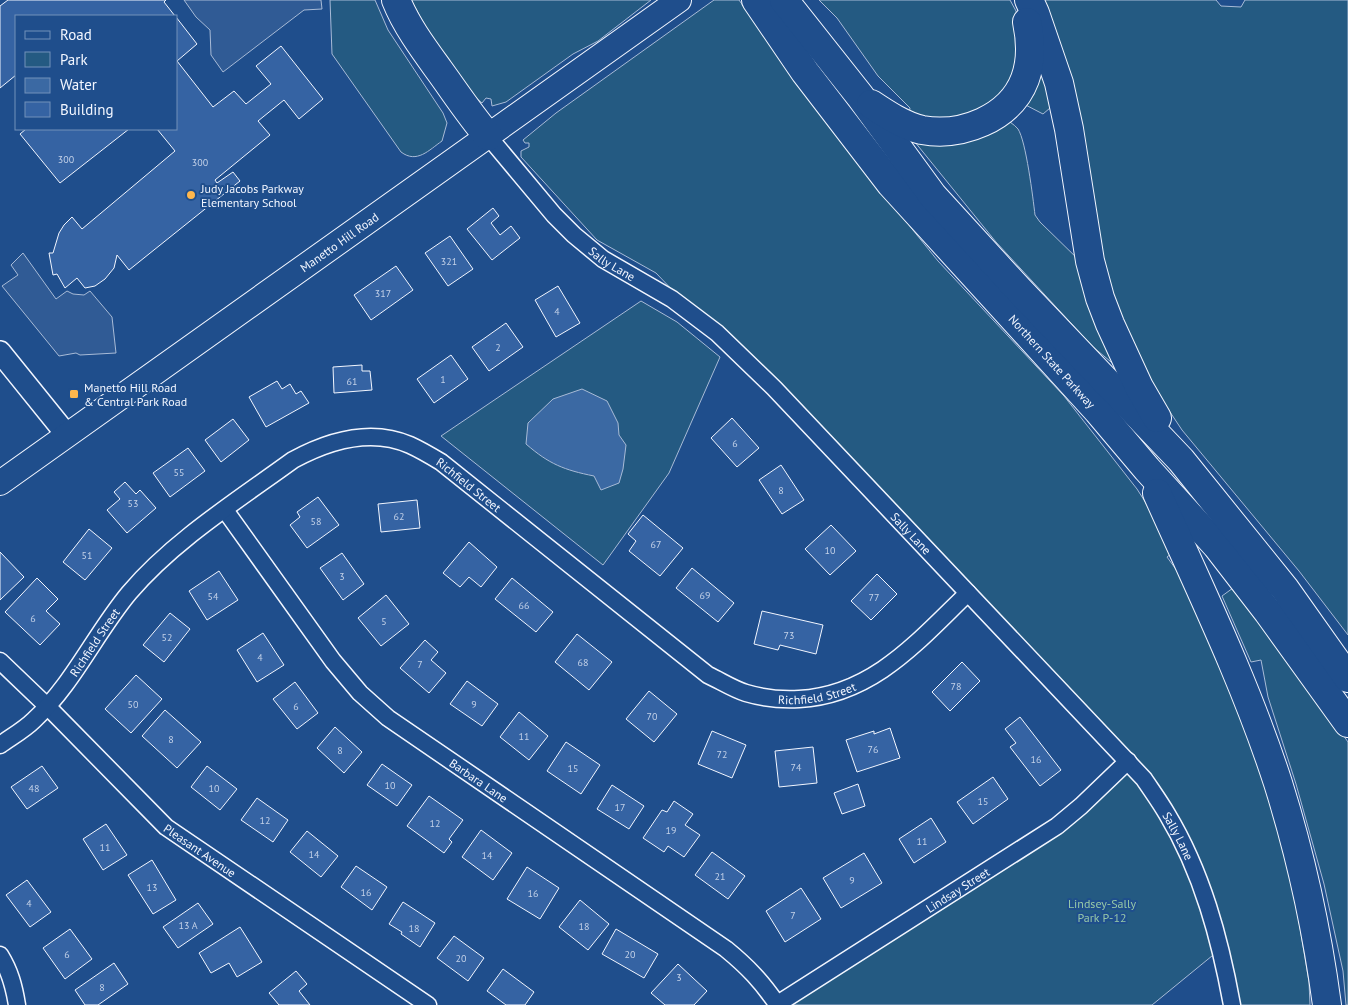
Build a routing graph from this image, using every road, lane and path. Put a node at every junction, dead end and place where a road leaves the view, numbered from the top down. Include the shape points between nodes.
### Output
1 (396, 0) edge
2 (679, 0) edge
3 (756, 0) edge
4 (784, 0) edge
5 (1018, 0) edge
6 (1029, 0) edge
7 (860, 96) junction
8 (488, 136) junction
9 (0, 352) edge
10 (67, 434) junction
11 (1182, 460) junction
12 (1147, 469) junction
13 (0, 483) edge
14 (225, 510) junction
15 (968, 593) junction
16 (0, 661) edge
17 (1348, 678) edge
18 (47, 706) junction
19 (1348, 723) edge
20 (0, 745) edge
21 (1128, 761) junction
22 (0, 955) edge
23 (17, 1005) edge
24 (428, 1005) edge
25 (777, 1005) edge
26 (1232, 1005) edge
27 (1327, 1005) edge

1 - 8 highway via 424,49
2 - 8 main road, Manetto Hill Road
3 - 12 highway, Northern State Parkway via 805,72 891,184
4 - 7 highway, Northern State Parkway
5 - 7 highway via 1026,14 1031,40 1029,63 1024,81 1012,100 992,118 964,129 920,130 886,114
6 - 11 highway via 1059,83 1090,261 1100,298 1139,387
7 - 11 highway, Northern State Parkway via 933,196
8 - 10 main road, Manetto Hill Road
8 - 15 street, Sally Lane via 574,235 603,259 672,300 717,333
9 - 10 street
10 - 13 main road, Manetto Hill Road
11 - 17 highway, Northern State Parkway via 1285,588
12 - 19 highway, Northern State Parkway via 1216,546
12 - 27 highway via 1211,612 1278,783 1301,863
14 - 15 street, Richfield Street via 293,460 336,441 363,438 408,444 441,462 708,675 746,693 781,700 832,695 872,678 916,644
14 - 18 street, Richfield Street via 179,543 129,593 64,688
14 - 25 street, Barbara Lane via 333,662 360,693 388,718 726,949 764,984
15 - 21 street, Sally Lane
16 - 18 street, Pleasant Avenue
18 - 20 street, Richfield Street via 33,721
18 - 24 street, Pleasant Avenue via 166,827
21 - 25 street, Lindsay Street via 1057,826
21 - 26 street, Sally Lane via 1168,815 1188,855 1222,954
22 - 23 street via 8,968

